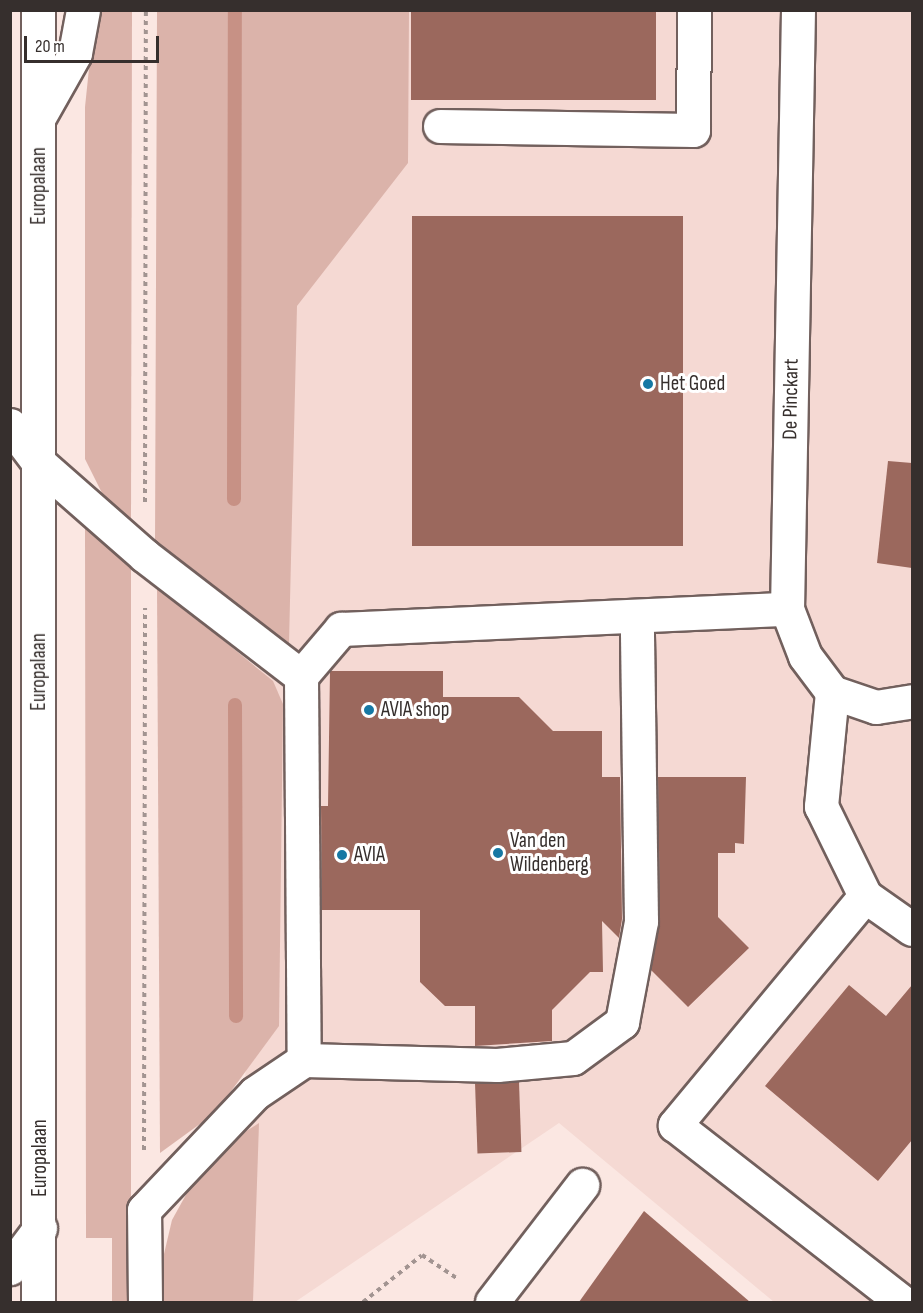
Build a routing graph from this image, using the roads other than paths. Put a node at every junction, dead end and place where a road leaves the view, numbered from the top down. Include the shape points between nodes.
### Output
1 (38, 10) edge
2 (83, 10) edge
3 (694, 10) edge
4 (798, 10) edge
5 (39, 117) junction
6 (440, 126) dead end
7 (10, 425) edge
8 (38, 462) junction
9 (787, 609) junction
10 (638, 619) junction
11 (301, 676) junction
12 (832, 692) junction
13 (912, 701) edge
14 (865, 896) junction
15 (912, 928) edge
16 (304, 1060) junction
17 (582, 1185) dead end
18 (40, 1228) junction
19 (10, 1268) edge
20 (38, 1302) edge
21 (145, 1302) edge
22 (491, 1302) edge
23 (902, 1302) edge

1 - 5 main road, Europalaan
2 - 5 main road, Europalaan via 75,53
3 - 6 main road via 693,130
4 - 9 main road, De Pinckart
5 - 8 main road, Europalaan
7 - 8 main road
8 - 11 main road via 145,556
8 - 18 main road, Europalaan
9 - 10 main road
9 - 12 main road, De Pinckart via 805,656
10 - 11 main road via 341,629
10 - 16 main road via 641,921 622,1022 573,1058 497,1065
11 - 16 main road
12 - 13 main road via 876,707
12 - 14 main road via 821,806
14 - 15 main road
14 - 23 main road via 675,1125
16 - 21 main road via 255,1093 144,1210
17 - 22 main road
18 - 19 main road, Europalaan
18 - 20 main road, Europalaan

